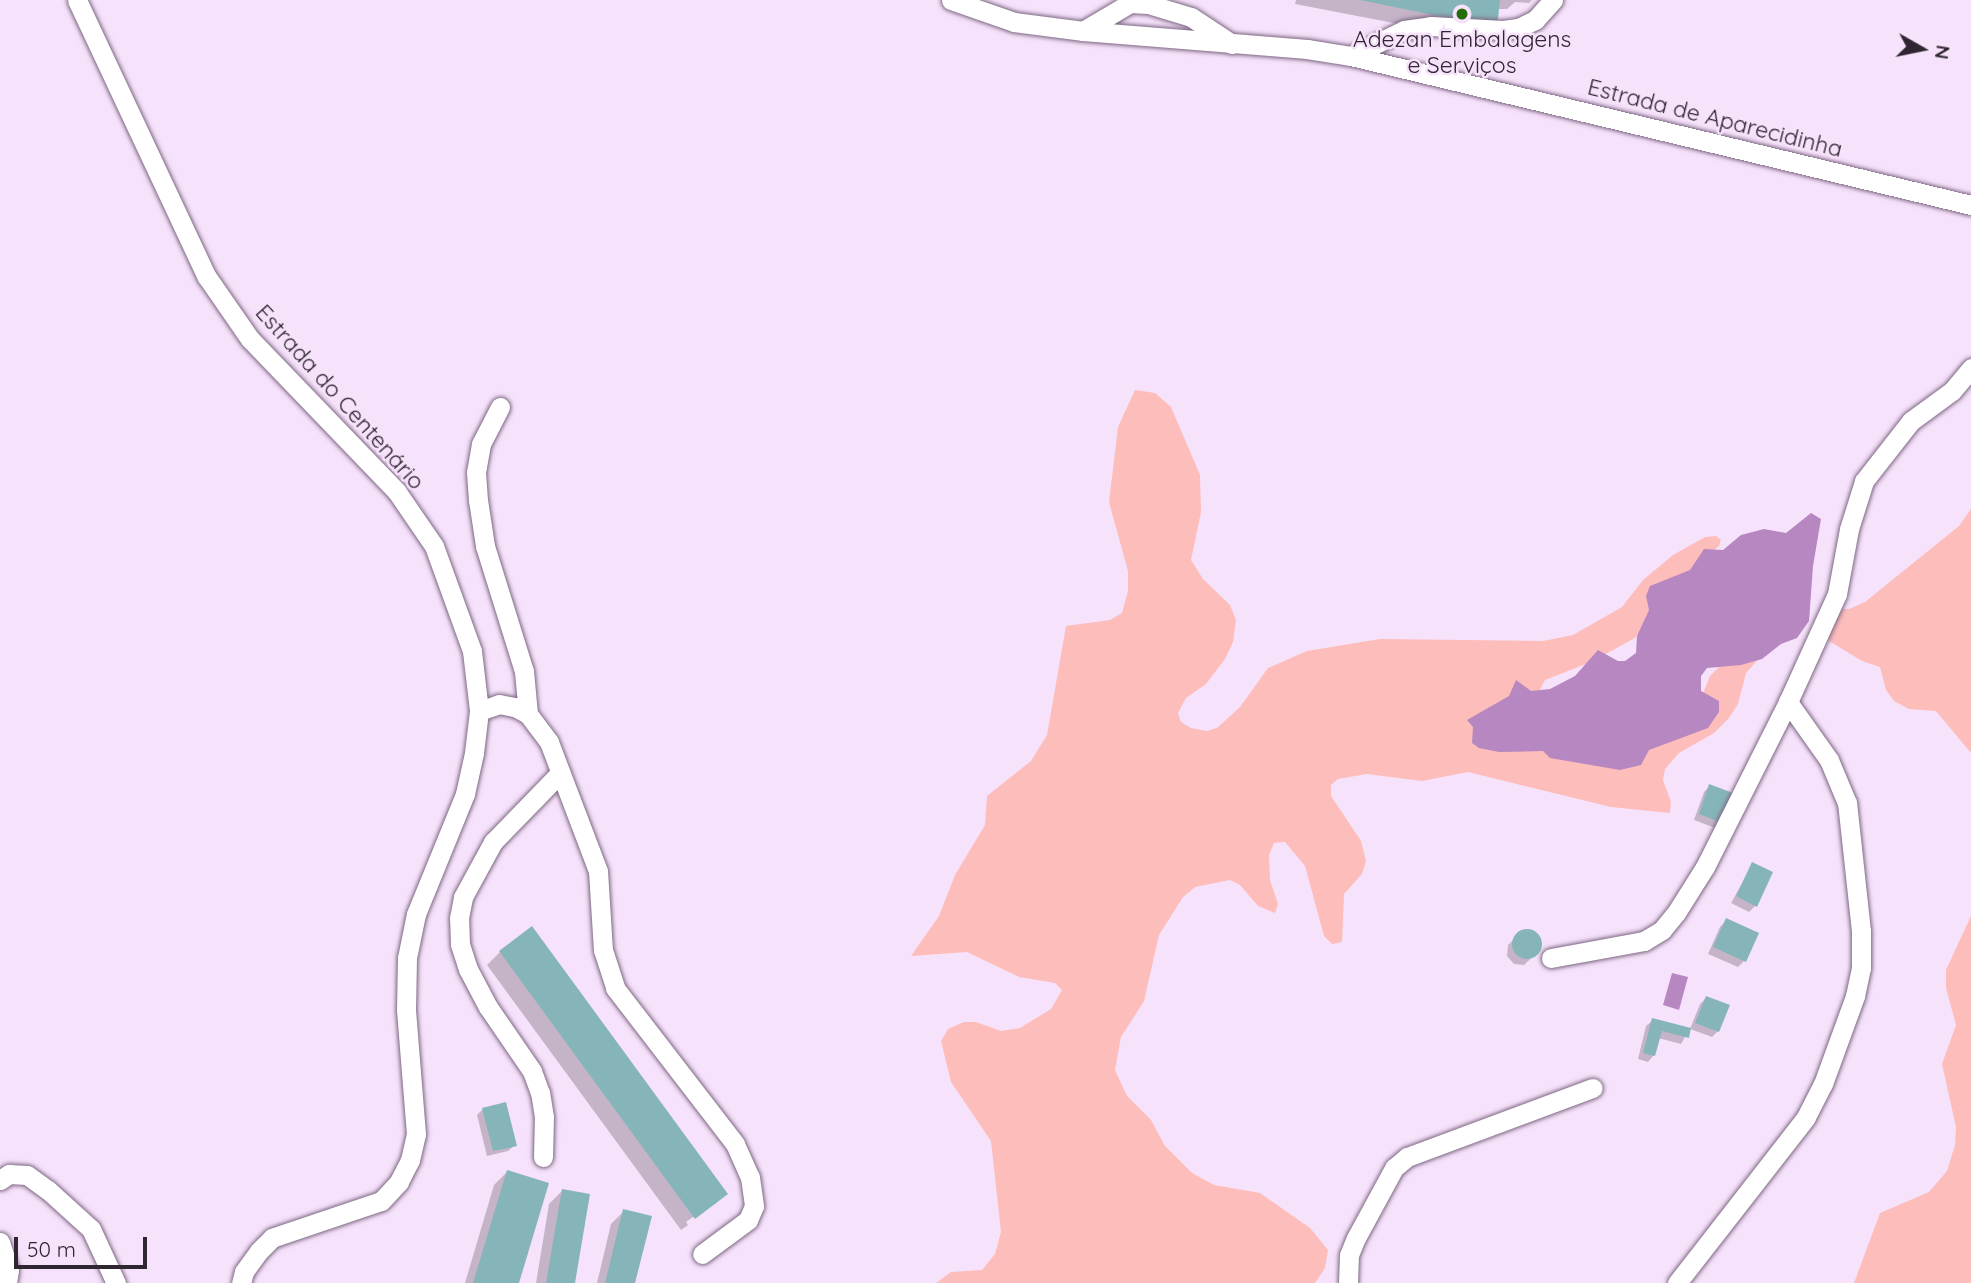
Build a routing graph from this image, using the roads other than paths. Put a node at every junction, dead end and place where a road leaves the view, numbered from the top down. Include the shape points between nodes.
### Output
1 (77, 0) edge
2 (951, 0) edge
3 (1553, 0) edge
4 (1131, 2) edge
5 (1083, 32) junction
6 (1232, 44) junction
7 (1351, 56) junction
8 (1971, 205) edge
9 (1971, 368) edge
10 (500, 407) dead end
11 (1788, 702) junction
12 (479, 711) junction
13 (528, 714) junction
14 (560, 773) junction
15 (1551, 958) dead end
16 (1593, 1088) dead end
17 (543, 1157) dead end
18 (0, 1180) edge
19 (0, 1242) edge
20 (702, 1254) dead end
21 (7, 1283) edge
22 (116, 1283) edge
23 (241, 1283) edge
24 (1349, 1283) edge
25 (1677, 1283) edge

1 - 12 street, Estrada do Centenário via 206,277 250,339 397,492 434,546 472,651
2 - 5 street, Estrada de Aparecidinha via 1014,22
3 - 7 street via 1535,20 1518,28 1431,26 1404,30
4 - 5 street
4 - 6 street via 1163,6 1191,17
5 - 6 street, Estrada de Aparecidinha
6 - 7 street, Estrada de Aparecidinha
7 - 8 street, Estrada de Aparecidinha
9 - 11 street via 1952,391 1911,421 1864,481 1837,594
10 - 13 street via 481,444 478,500 485,547 524,671
11 - 15 street via 1704,867 1662,930 1644,942
11 - 25 street via 1829,760 1847,803 1861,968 1827,1072 1806,1116
12 - 13 street via 499,704
12 - 23 street, Estrada do Centenário via 464,794 429,877 407,958 406,1010 416,1134 410,1160 399,1182 381,1201 272,1238 244,1272
13 - 14 street via 549,742
14 - 17 street via 493,842 463,897 459,918 460,944 468,969 532,1071 540,1093
14 - 20 street via 598,872 603,950 615,988 734,1144 750,1177 754,1206 748,1220
16 - 24 street via 1407,1157 1394,1168 1356,1238 1349,1255
18 - 22 street via 9,1174 27,1175 48,1190 91,1229
19 - 21 street via 9,1269

